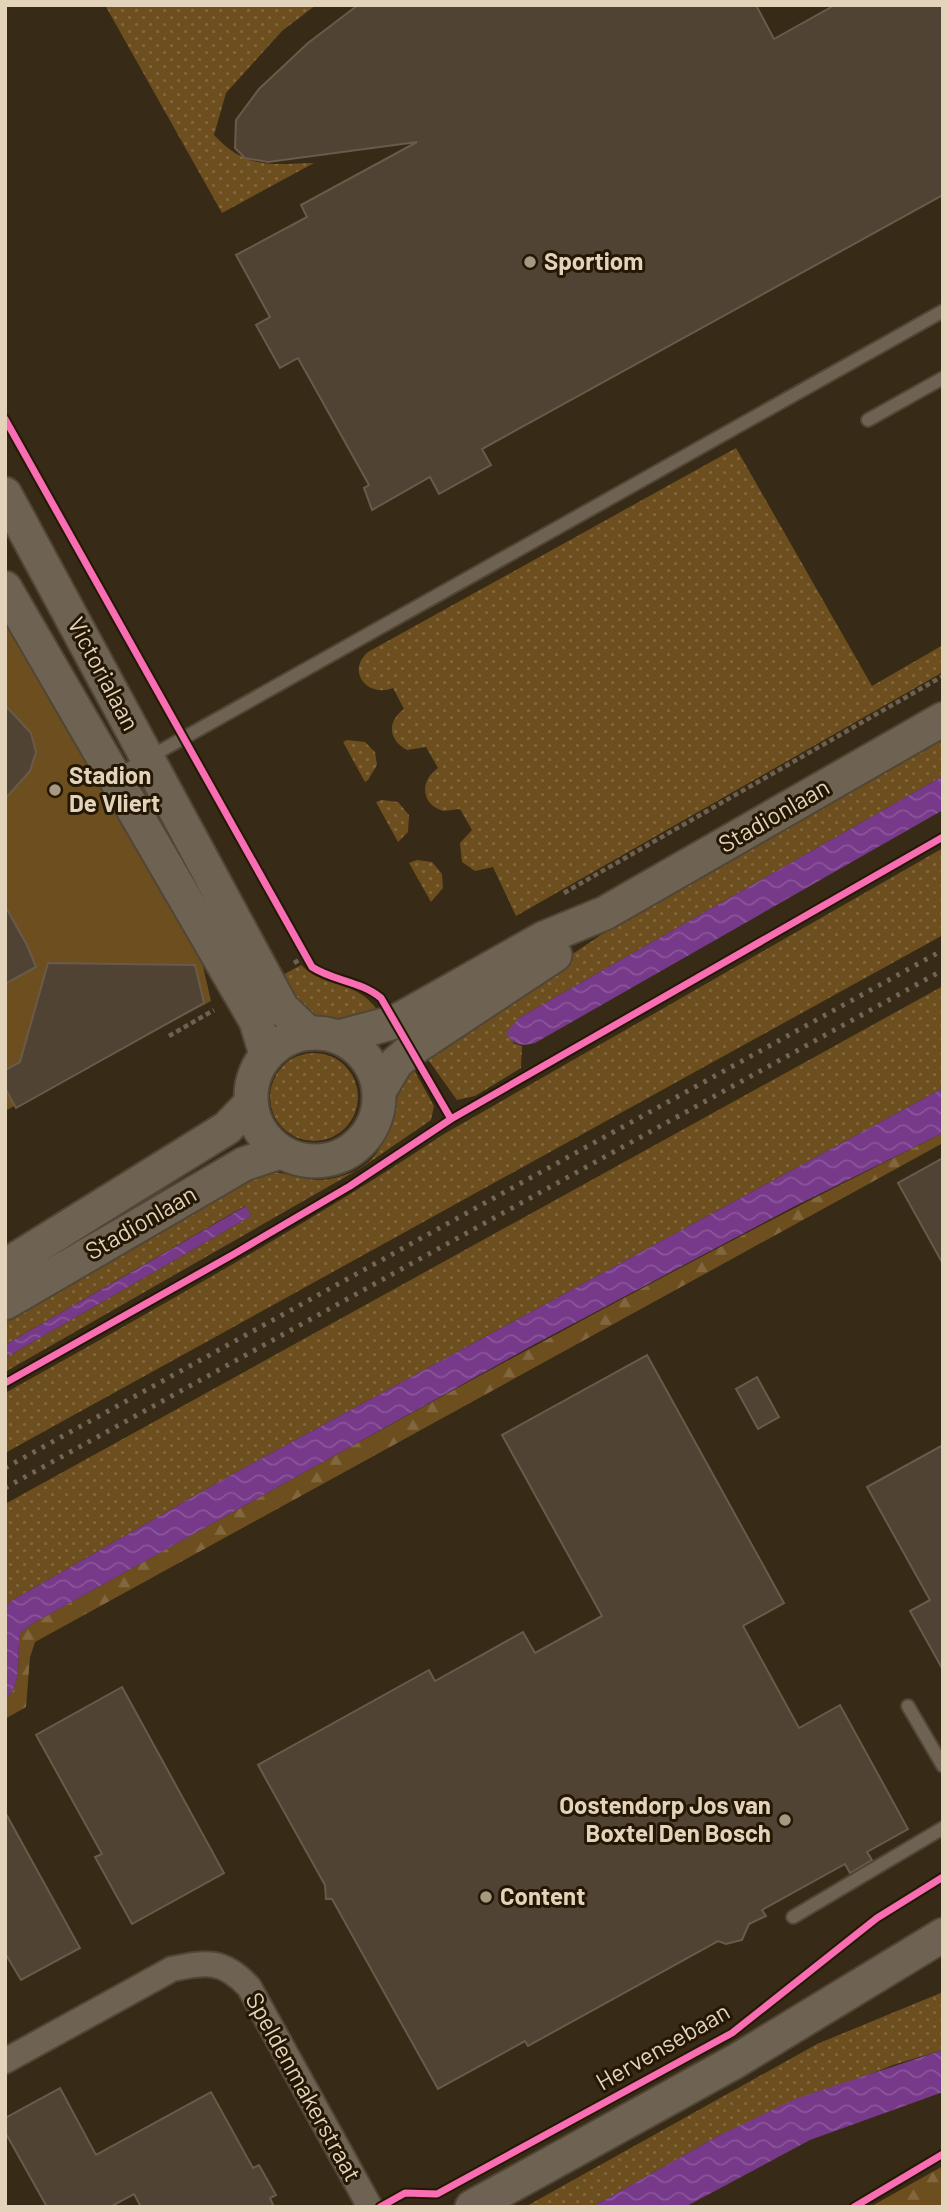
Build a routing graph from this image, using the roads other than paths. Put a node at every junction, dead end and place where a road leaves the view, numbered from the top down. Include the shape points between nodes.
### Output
1 (943, 311) edge
2 (943, 378) edge
3 (868, 420) dead end
4 (5, 494) edge
5 (5, 588) edge
6 (943, 719) edge
7 (147, 758) junction
8 (114, 777) junction
9 (605, 913) junction
10 (324, 1035) junction
11 (266, 1054) junction
12 (379, 1092) junction
13 (250, 1104) junction
14 (280, 1152) junction
15 (5, 1266) edge
16 (5, 1303) edge
17 (908, 1706) dead end
18 (943, 1766) edge
19 (943, 1828) edge
20 (793, 1917) dead end
21 (943, 1936) edge
22 (5, 2061) edge
23 (370, 2207) edge
24 (472, 2207) edge

1 - 7 lane
2 - 3 lane
4 - 7 main road, Victorialaan
5 - 8 main road, Victorialaan
6 - 9 main road, Stadionlaan
7 - 8 lane
7 - 10 main road, Victorialaan via 282,1008
8 - 11 main road, Victorialaan via 256,1021
9 - 10 main road, Stadionlaan via 544,938 396,1022
9 - 12 main road, Stadionlaan via 554,956 411,1050 396,1063
10 - 11 main road via 292,1036
10 - 12 main road via 359,1050 373,1069
11 - 13 main road via 253,1077
12 - 14 main road via 378,1112 370,1131 339,1157 319,1161
13 - 14 main road via 255,1123
13 - 15 main road, Stadionlaan via 227,1128
14 - 16 main road, Stadionlaan via 244,1164
17 - 18 lane
19 - 20 lane
21 - 24 main road, Hervensebaan via 736,2061
22 - 23 street, Speldenmakerstraat via 172,1969 200,1963 233,1969 249,1987

